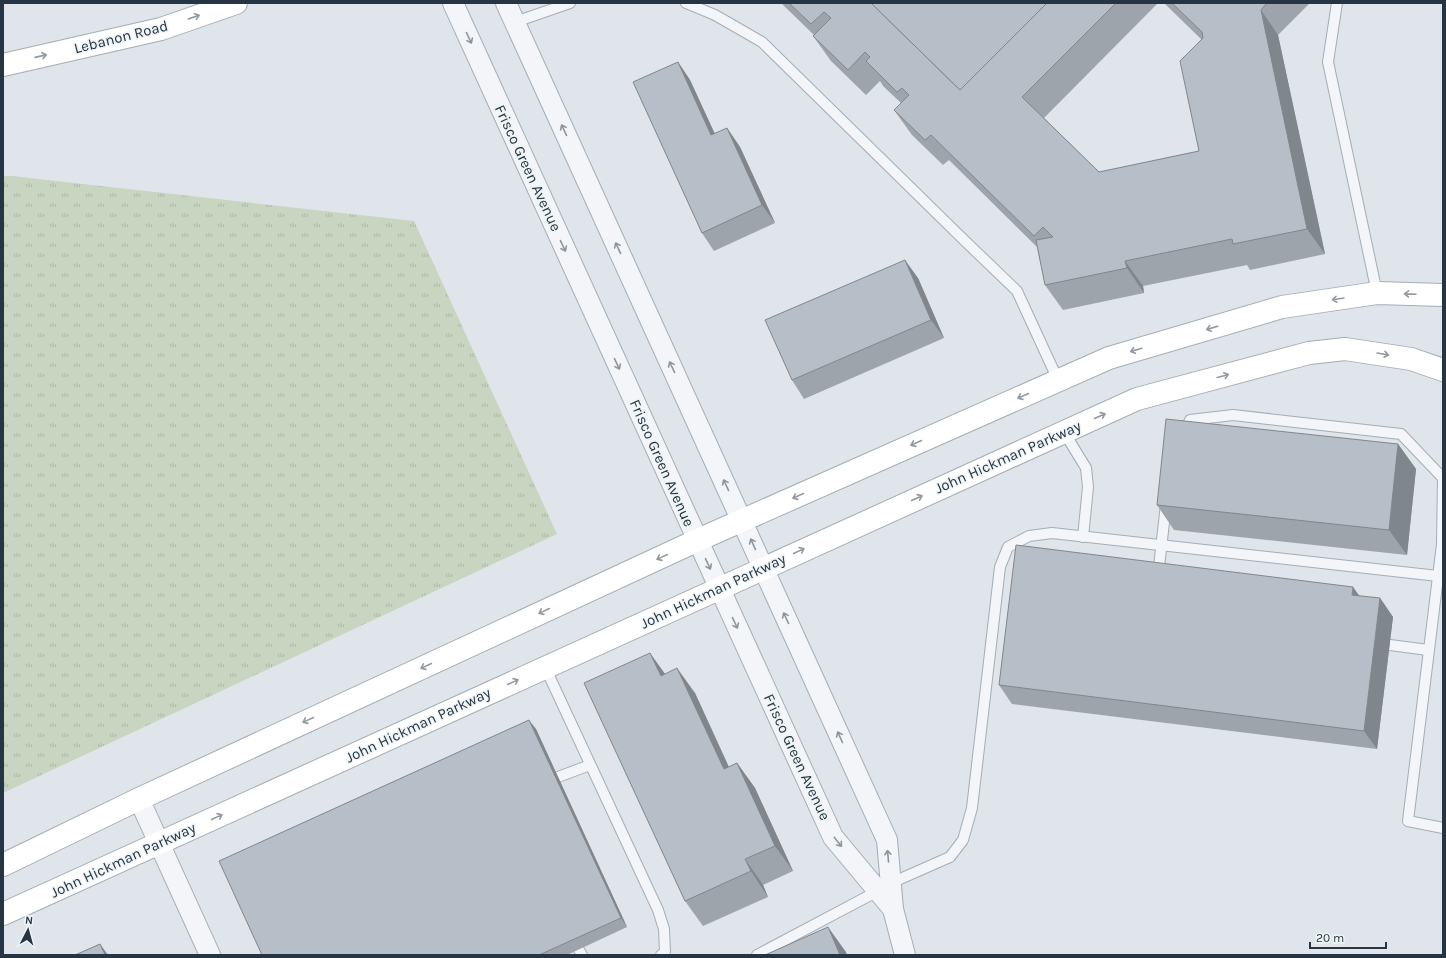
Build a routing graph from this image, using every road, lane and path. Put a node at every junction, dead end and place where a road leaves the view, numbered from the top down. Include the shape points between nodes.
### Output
1 (236, 3) edge
2 (453, 3) edge
3 (506, 3) edge
4 (570, 3) edge
5 (686, 3) edge
6 (1337, 3) edge
7 (515, 22) junction
8 (3, 65) edge
9 (1377, 293) junction
10 (1443, 295) edge
11 (1443, 370) edge
12 (1058, 380) junction
13 (1064, 432) junction
14 (1180, 442) edge
15 (1167, 493) edge
16 (742, 520) junction
17 (1083, 536) junction
18 (698, 540) junction
19 (1162, 545) junction
20 (763, 568) junction
21 (1438, 576) junction
22 (1158, 579) edge
23 (719, 588) junction
24 (1390, 645) dead end
25 (1428, 650) junction
26 (545, 667) junction
27 (590, 765) junction
28 (558, 777) dead end
29 (139, 799) junction
30 (1443, 828) edge
31 (159, 843) junction
32 (3, 865) edge
33 (884, 887) junction
34 (3, 914) edge
35 (665, 954) edge
36 (210, 955) edge
37 (757, 955) edge
38 (905, 955) edge

8 -> 1 street, Lebanon Road via 161,29
2 -> 18 street, Frisco Green Avenue
3 - 7 street
4 - 7 lane
5 - 12 lane via 715,15 762,42 1017,291
6 - 9 lane via 1328,62
16 -> 7 street
10 -> 9 street
9 -> 12 street via 1282,308 1109,358
13 -> 11 street, John Hickman Parkway via 1137,399 1309,352 1345,349 1380,353 1411,359
12 -> 16 street
13 - 17 lane via 1086,468 1088,487
20 -> 13 street, John Hickman Parkway
14 - 21 lane via 1190,420 1233,416 1401,434 1442,478 1442,544
15 - 19 lane
16 - 18 street
20 -> 16 street
17 - 19 lane
17 - 33 lane via 1052,533 1029,536 1008,547 1000,567 973,800 963,840 950,857
18 -> 23 street, Frisco Green Avenue
18 -> 29 street
19 - 21 lane
19 - 22 lane
20 - 23 street, John Hickman Parkway
33 -> 20 street via 887,840
21 - 25 lane
23 - 26 street, John Hickman Parkway
23 -> 33 street, Frisco Green Avenue via 833,837
24 - 25 lane
25 - 30 lane via 1408,821
26 - 27 lane
31 -> 26 street, John Hickman Parkway
27 - 28 lane
27 - 35 lane via 658,910 664,929
29 - 31 street
29 - 32 street
31 - 34 street, John Hickman Parkway
31 - 36 street
33 - 37 lane
33 - 38 street, Frisco Green Avenue via 893,909

